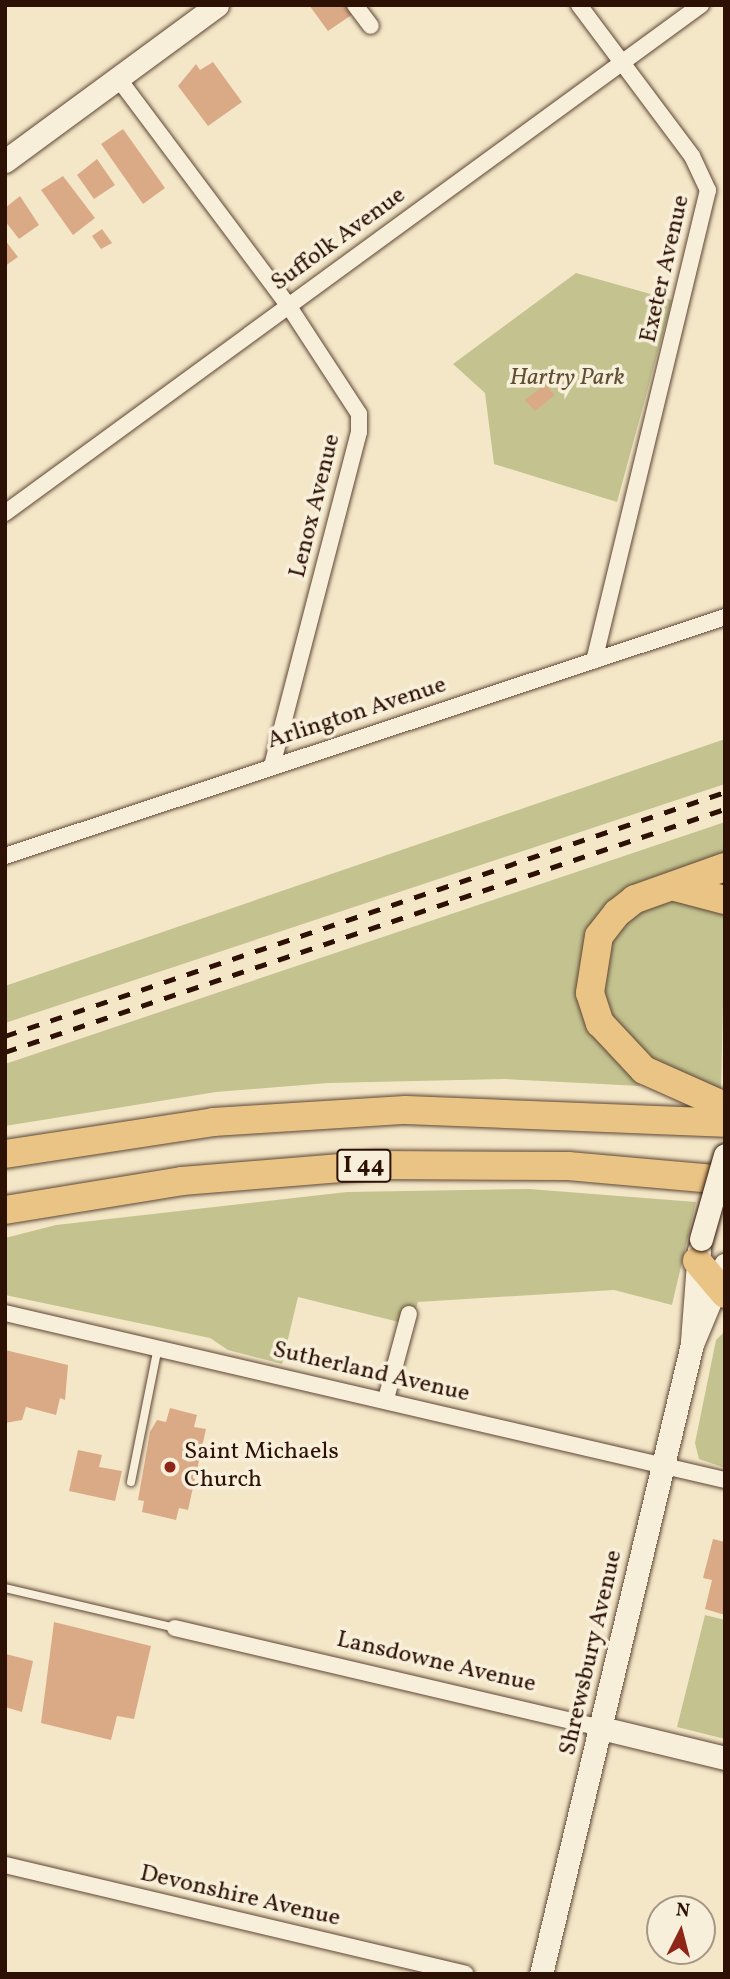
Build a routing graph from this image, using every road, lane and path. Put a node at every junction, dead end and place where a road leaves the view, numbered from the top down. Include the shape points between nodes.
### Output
1 (217, 5) edge
2 (355, 5) edge
3 (579, 5) edge
4 (701, 5) edge
5 (371, 26) dead end
6 (622, 64) junction
7 (118, 78) junction
8 (5, 161) edge
9 (288, 305) junction
10 (5, 513) edge
11 (725, 617) edge
12 (594, 660) junction
13 (272, 766) junction
14 (5, 856) edge
15 (725, 867) edge
16 (669, 887) junction
17 (725, 900) edge
18 (725, 1106) edge
19 (725, 1124) edge
20 (5, 1154) edge
21 (725, 1155) edge
22 (725, 1180) edge
23 (5, 1210) edge
24 (699, 1250) junction
25 (725, 1265) edge
26 (722, 1293) edge
27 (5, 1314) edge
28 (409, 1314) dead end
29 (692, 1344) junction
30 (158, 1347) junction
31 (386, 1399) junction
32 (663, 1465) junction
33 (725, 1480) edge
34 (131, 1482) dead end
35 (5, 1588) edge
36 (175, 1628) joint
37 (601, 1728) junction
38 (725, 1758) edge
39 (5, 1865) edge
40 (465, 1974) edge
41 (541, 1974) edge

1 - 7 main road
2 - 5 street
3 - 6 street, Exeter Avenue
4 - 6 street, Suffolk Avenue
6 - 9 street, Suffolk Avenue
6 - 12 street, Exeter Avenue via 692,156 708,190
7 - 8 main road
7 - 9 street, Lenox Avenue
9 - 10 street, Suffolk Avenue
9 - 13 street, Lenox Avenue via 346,387 359,432
11 - 12 street, Arlington Avenue
12 - 13 street, Arlington Avenue
13 - 14 street, Arlington Avenue
15 - 16 highway
16 - 17 highway
16 - 18 highway via 635,899 599,936 590,993 600,1023 644,1070
19 - 20 highway, I 44 via 406,1110 213,1122
21 - 24 main road, Shrewsbury Avenue, bridge
22 - 23 highway, I 44 via 568,1166 377,1165 183,1181
24 - 26 highway
24 - 29 main road, Shrewsbury Avenue
25 - 26 main road, Shrewsbury Avenue
26 - 29 main road, Shrewsbury Avenue
27 - 30 street, Sutherland Avenue
28 - 31 street
29 - 32 main road, Shrewsbury Avenue
30 - 31 street, Sutherland Avenue
30 - 34 lane
31 - 32 street, Sutherland Avenue
32 - 33 street, Sutherland Avenue
32 - 37 main road, Shrewsbury Avenue
35 - 36 lane
36 - 37 street, Lansdowne Avenue
37 - 38 main road, Lansdowne Avenue
37 - 41 main road, Shrewsbury Avenue
39 - 40 street, Devonshire Avenue

